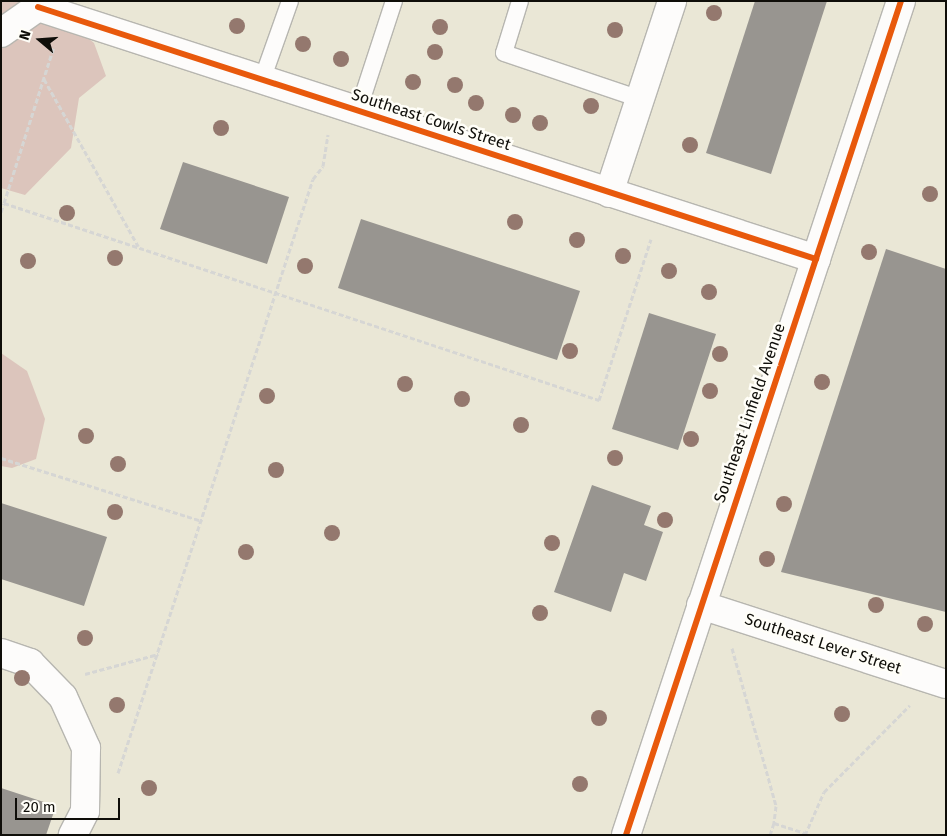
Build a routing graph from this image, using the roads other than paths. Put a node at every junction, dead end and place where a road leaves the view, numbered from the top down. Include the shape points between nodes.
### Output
1 (290, 1) edge
2 (394, 1) edge
3 (520, 1) edge
4 (672, 1) edge
5 (901, 1) edge
6 (39, 4) edge
7 (1, 33) edge
8 (262, 80) junction
9 (640, 99) junction
10 (347, 107) junction
11 (609, 192) junction
12 (816, 259) junction
13 (701, 605) junction
14 (1, 653) edge
15 (946, 684) edge
16 (73, 835) edge
17 (626, 835) edge

1 - 8 lane
2 - 10 lane
3 - 9 lane via 504,53
4 - 9 street
5 - 12 street, Southeast Linfield Avenue
6 - 7 street
6 - 8 street, Southeast Cowls Street via 64,16
8 - 10 street, Southeast Cowls Street
9 - 11 street
10 - 11 street, Southeast Cowls Street
11 - 12 street, Southeast Cowls Street
12 - 13 street, Southeast Linfield Avenue
13 - 15 street, Southeast Lever Street
13 - 17 street, Southeast Linfield Avenue
14 - 16 street via 30,663 63,697 86,748 85,811

